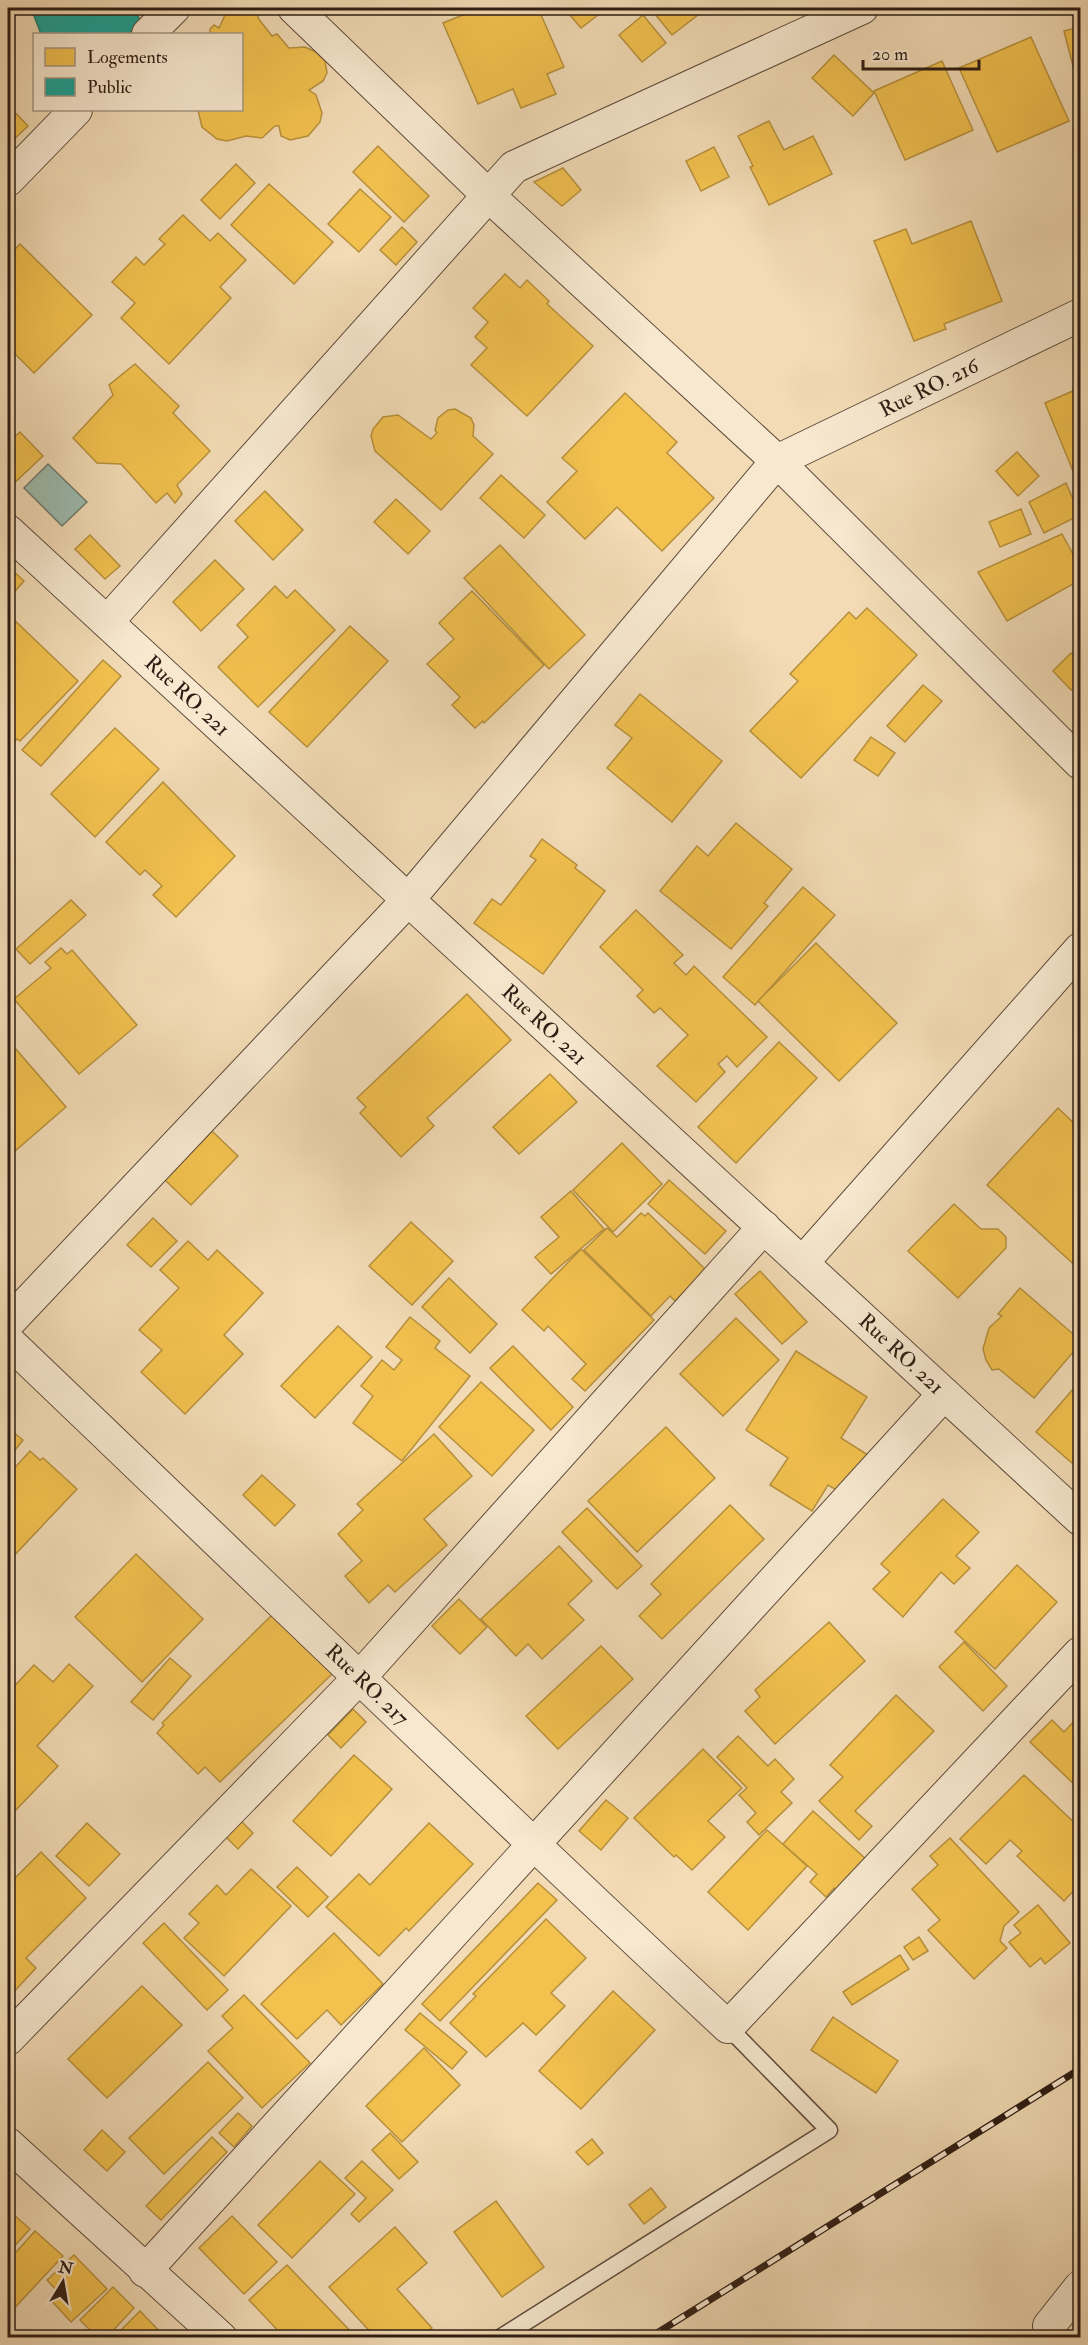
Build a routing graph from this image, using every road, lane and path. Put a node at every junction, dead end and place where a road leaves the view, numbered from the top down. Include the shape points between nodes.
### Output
1 (174, 8) edge
2 (294, 8) edge
3 (862, 8) edge
4 (149, 33) edge
5 (75, 111) edge
6 (8, 180) edge
7 (489, 196) junction
8 (1080, 315) edge
9 (777, 461) junction
10 (8, 531) edge
11 (107, 622) junction
12 (1068, 732) edge
13 (1080, 762) edge
14 (408, 900) junction
15 (1080, 949) edge
16 (764, 1227) junction
17 (802, 1263) junction
18 (8, 1323) edge
19 (8, 1341) edge
20 (944, 1394) junction
21 (1080, 1519) edge
22 (1080, 1653) edge
23 (360, 1677) junction
24 (531, 1844) junction
25 (728, 2027) junction
26 (8, 2039) edge
27 (8, 2144) edge
28 (145, 2271) junction
29 (1080, 2287) edge
30 (1049, 2326) dead end
31 (221, 2337) edge
32 (500, 2337) edge

1 - 4 street
2 - 7 street
3 - 7 street via 514,168
5 - 6 street
7 - 9 street
7 - 11 street
8 - 9 street, Rue RO. 216
9 - 12 street
9 - 14 street
10 - 11 street, Rue RO. 221
11 - 14 street, Rue RO. 221
12 - 13 street
14 - 16 street, Rue RO. 221
14 - 18 street
15 - 17 street
16 - 17 street, Rue RO. 221
16 - 23 street
17 - 20 street, Rue RO. 221
19 - 23 street, Rue RO. 217
20 - 21 street, Rue RO. 221
20 - 24 street
22 - 25 street
23 - 24 street, Rue RO. 217
23 - 26 street
24 - 25 street, Rue RO. 217
24 - 28 street
25 - 32 lane via 829,2130
27 - 28 street
28 - 31 street
29 - 30 street

